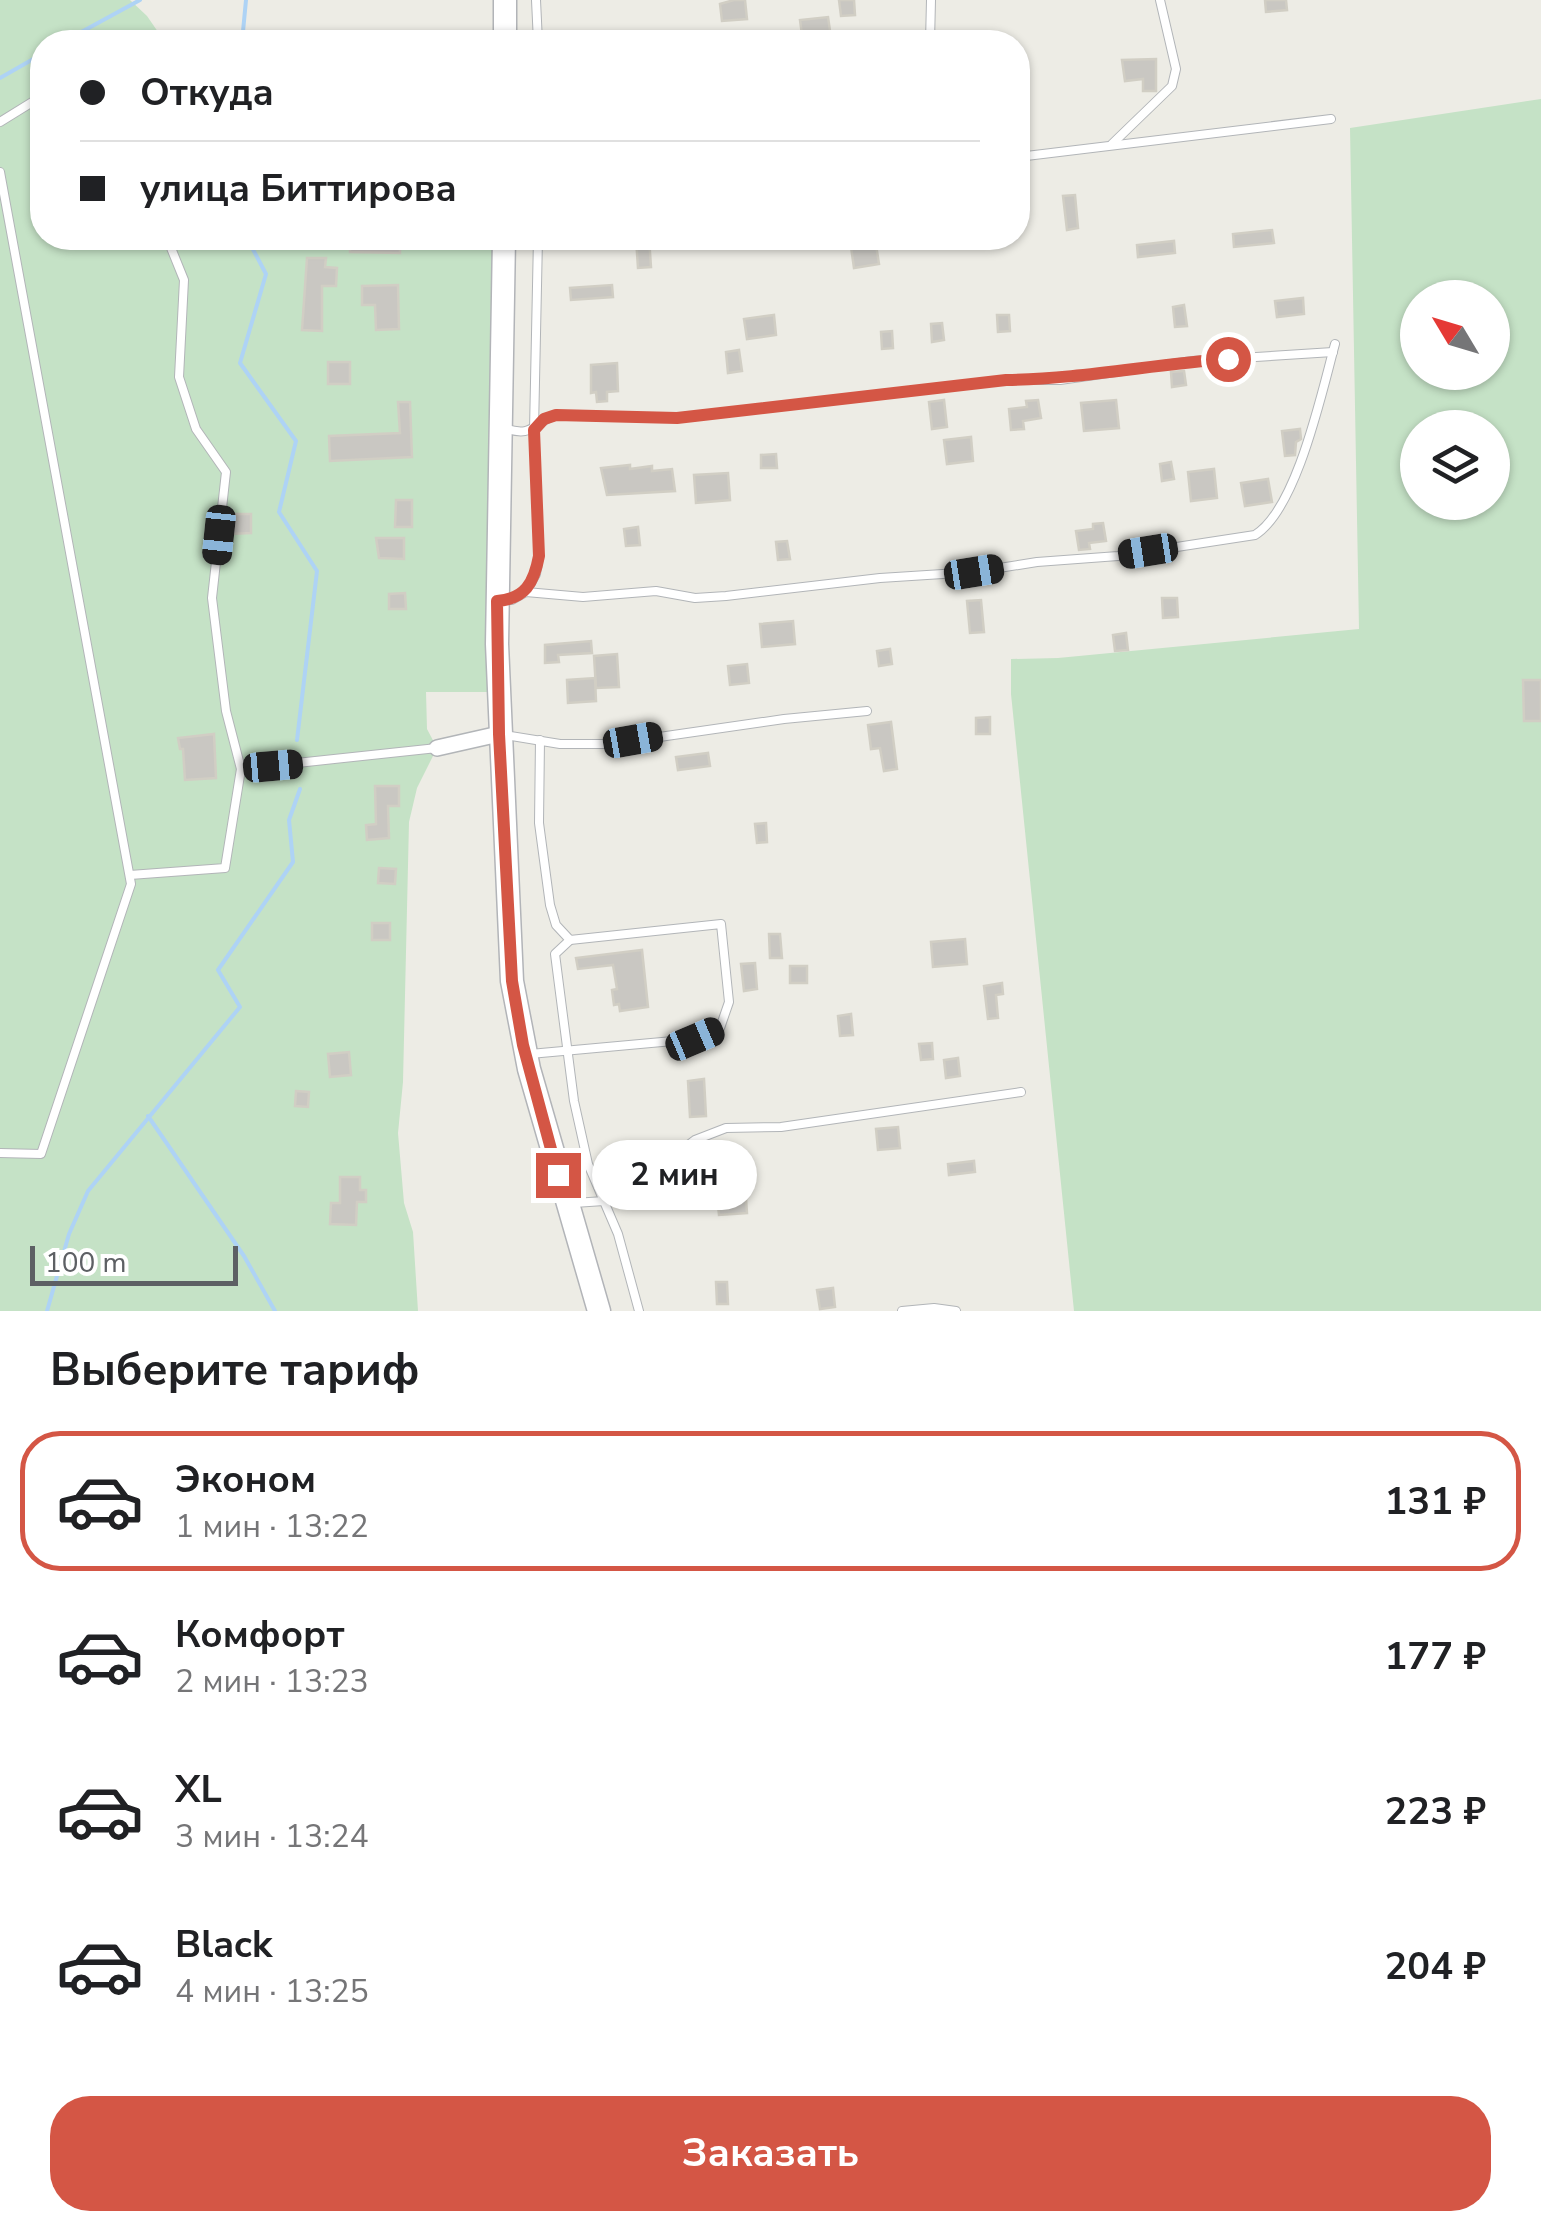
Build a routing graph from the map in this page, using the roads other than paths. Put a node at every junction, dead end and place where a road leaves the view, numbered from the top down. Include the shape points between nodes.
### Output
1 (505, 0) edge
2 (536, 0) edge
3 (931, 0) edge
4 (1160, 0) edge
5 (505, 30) edge
6 (537, 30) edge
7 (930, 30) edge
8 (30, 103) edge
9 (1331, 119) dead end
10 (0, 122) edge
11 (1112, 144) junction
12 (1030, 154) edge
13 (0, 172) edge
14 (172, 250) edge
15 (504, 250) edge
16 (538, 250) edge
17 (500, 427) junction
18 (534, 430) junction
19 (526, 592) junction
20 (497, 601) junction
21 (867, 711) dead end
22 (499, 734) junction
23 (540, 740) junction
24 (437, 748) joint
25 (241, 769) junction
26 (130, 874) junction
27 (570, 940) junction
28 (568, 1051) junction
29 (526, 1054) junction
30 (1021, 1092) dead end
31 (0, 1153) edge
32 (604, 1201) junction
33 (566, 1203) junction
34 (599, 1311) edge
35 (639, 1311) edge
36 (902, 1311) edge
37 (956, 1311) edge

1 - 5 street
2 - 6 lane
3 - 7 lane
4 - 11 lane via 1176,68 1172,86
8 - 10 lane
9 - 11 lane
11 - 12 lane
13 - 26 lane
14 - 25 lane via 184,280 179,377 196,429 226,472 212,598
15 - 17 street
16 - 18 lane
17 - 18 lane via 520,434
17 - 20 street
18 - 19 lane via 539,556
18 - 19 lane via 556,415 677,418 1334,348 1304,451 1268,527 1255,535 1118,556 710,597
19 - 20 lane
20 - 22 street
21 - 23 lane via 611,744
22 - 23 lane
22 - 24 street
22 - 29 street via 511,968
23 - 27 lane via 539,823 550,904
24 - 25 lane
25 - 26 lane via 225,868
26 - 31 lane via 41,1154
27 - 28 lane via 555,954
27 - 28 lane via 721,924 729,1002 720,1028 695,1039
28 - 29 lane
28 - 32 lane via 588,1164
29 - 33 street
30 - 32 lane via 726,1128 695,1140
32 - 33 lane
32 - 35 lane
33 - 34 street
36 - 37 lane

